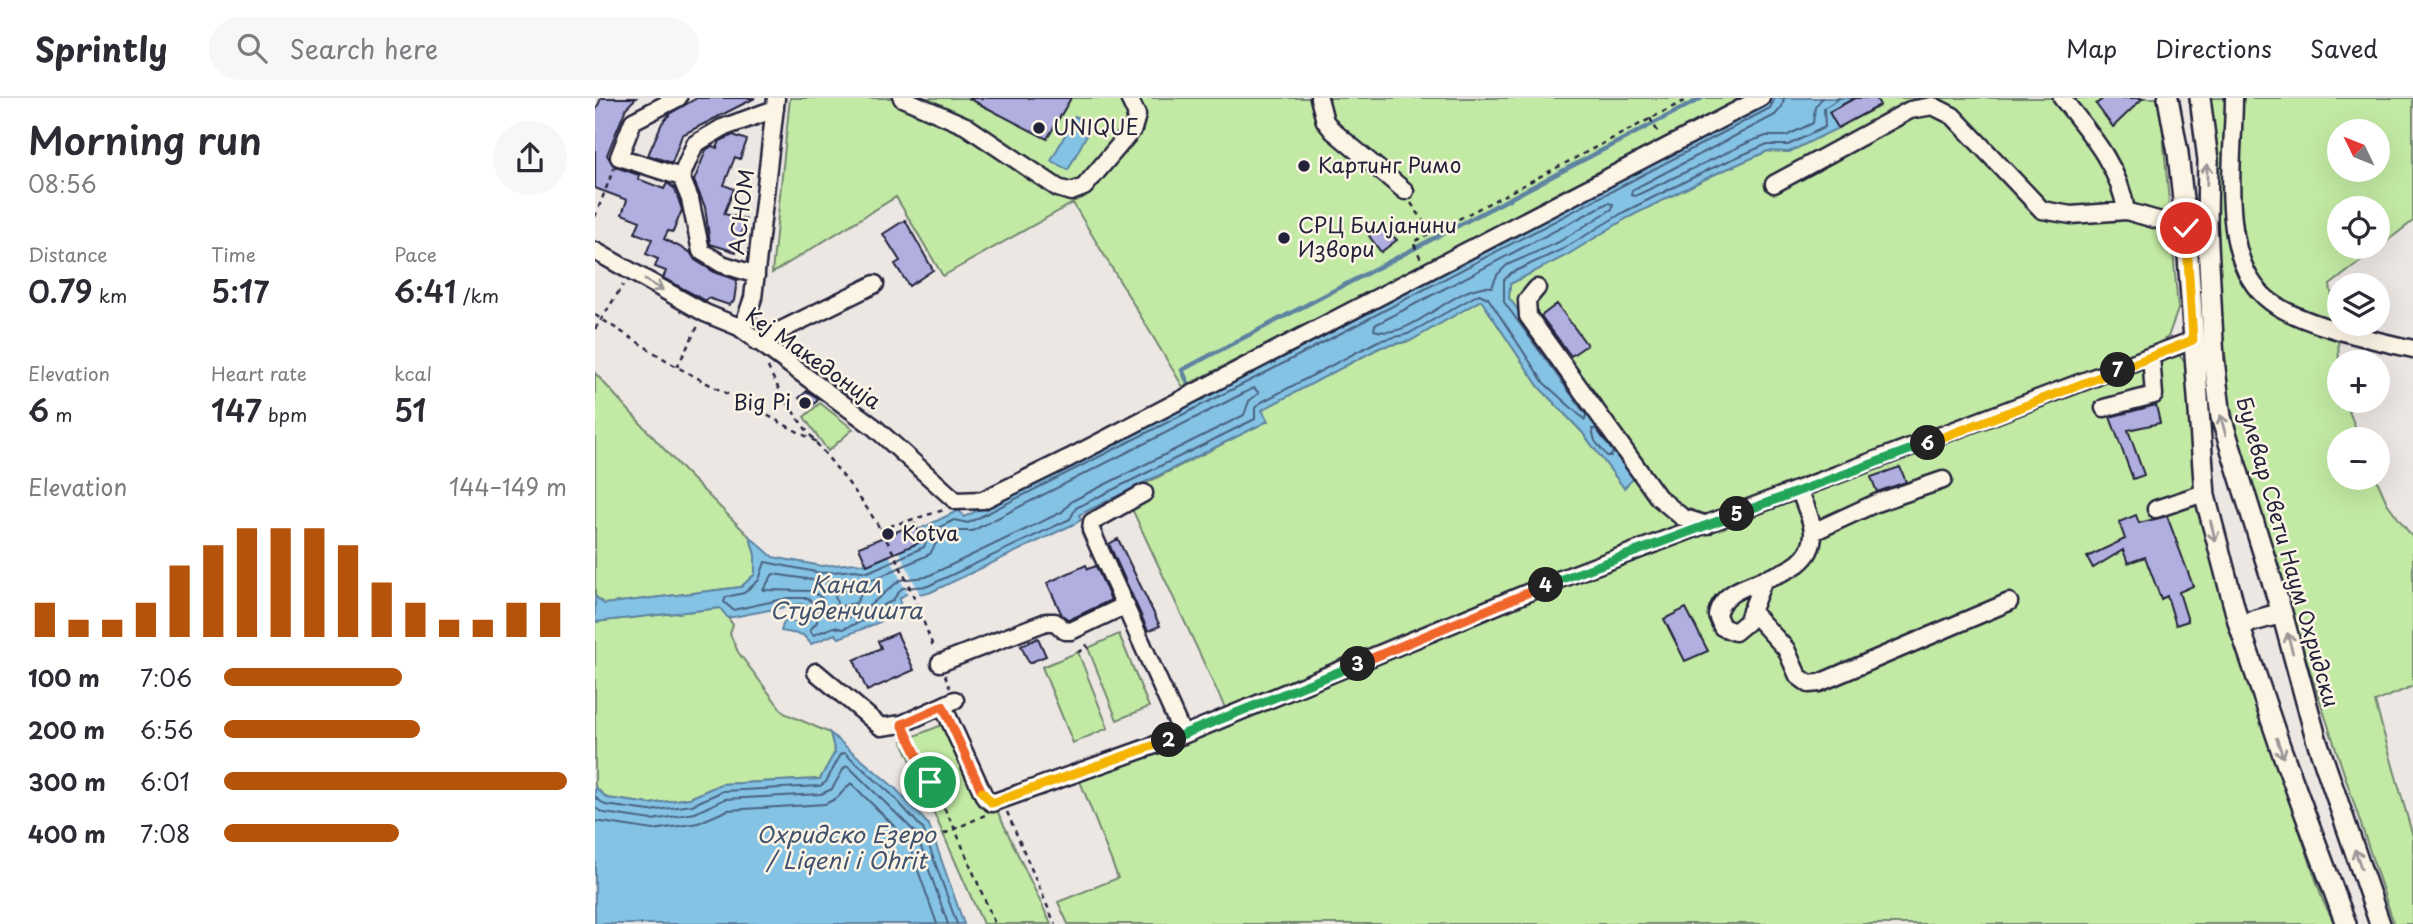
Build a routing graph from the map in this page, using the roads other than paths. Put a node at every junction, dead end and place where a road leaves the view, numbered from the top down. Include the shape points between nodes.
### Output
1 (678, 98) edge
2 (902, 98) edge
3 (1129, 98) edge
4 (1319, 98) edge
5 (1761, 98) edge
6 (2062, 98) edge
7 (2168, 98) edge
8 (2200, 98) edge
9 (2234, 98) edge
10 (776, 104) edge
11 (681, 177) junction
12 (1774, 184) dead end
13 (1405, 191) road end
14 (2126, 211) junction
15 (2186, 228) junction
16 (595, 251) edge
17 (756, 275) junction
18 (875, 284) dead end
19 (1537, 288) dead end
20 (739, 327) junction
21 (2193, 340) junction
22 (757, 342) junction
23 (2413, 349) edge
24 (2151, 356) junction
25 (2104, 408) dead end
26 (1943, 480) dead end
27 (1800, 491) junction
28 (1144, 493) dead end
29 (2204, 493) junction
30 (2156, 509) dead end
31 (1707, 525) junction
32 (1813, 532) junction
33 (1764, 579) junction
34 (2009, 602) dead end
35 (1126, 605) junction
36 (1751, 611) junction
37 (2282, 613) junction
38 (2239, 625) junction
39 (940, 663) dead end
40 (816, 672) dead end
41 (1183, 735) junction
42 (2346, 924) edge
43 (2381, 924) edge

1 - 11 street via 633,121 619,157
2 - 3 street via 966,126 1058,188 1071,192 1084,187 1133,129 1137,115
4 - 13 street via 1333,131
5 - 22 street, Кеј Македонија via 983,500 962,502 873,427
6 - 14 street via 2119,179
7 - 15 main road
37 -> 8 main road, Булевар Свети Наум Охридски via 2221,417 2207,224 2208,160
9 - 23 street via 2235,232 2241,263 2251,282 2282,309
10 - 11 street via 695,144
10 - 17 street, АСНОМ
11 - 17 street via 701,251 722,264
12 - 14 street via 1910,110 1933,106 1953,116 2042,210 2071,215
14 - 15 street
15 - 21 main road
16 -> 20 street, Кеј Македонија
17 - 20 street, АСНОМ via 750,309
18 - 22 street
19 - 31 street via 1527,300 1528,316 1648,484 1682,517
20 - 22 street, Кеј Македонија
21 - 24 street
21 - 29 main road
24 - 25 street via 2154,395
24 - 27 street
26 - 32 street via 1876,503
27 - 31 street
27 - 32 street
28 - 35 street via 1102,514 1090,526
29 - 30 street
29 -> 38 main road
31 - 41 street via 1561,579
32 - 33 street via 1808,553 1800,563
33 - 36 street
33 - 36 street via 1722,603 1718,622 1735,632
34 - 36 street via 1809,684 1798,676 1786,649
35 - 39 street via 1071,631 1046,622
35 - 41 street
37 - 38 main road
43 -> 37 main road, Булевар Свети Наум Охридски via 2316,738
38 -> 42 main road
40 - 41 street via 881,727 902,724 949,703 985,798 997,806

